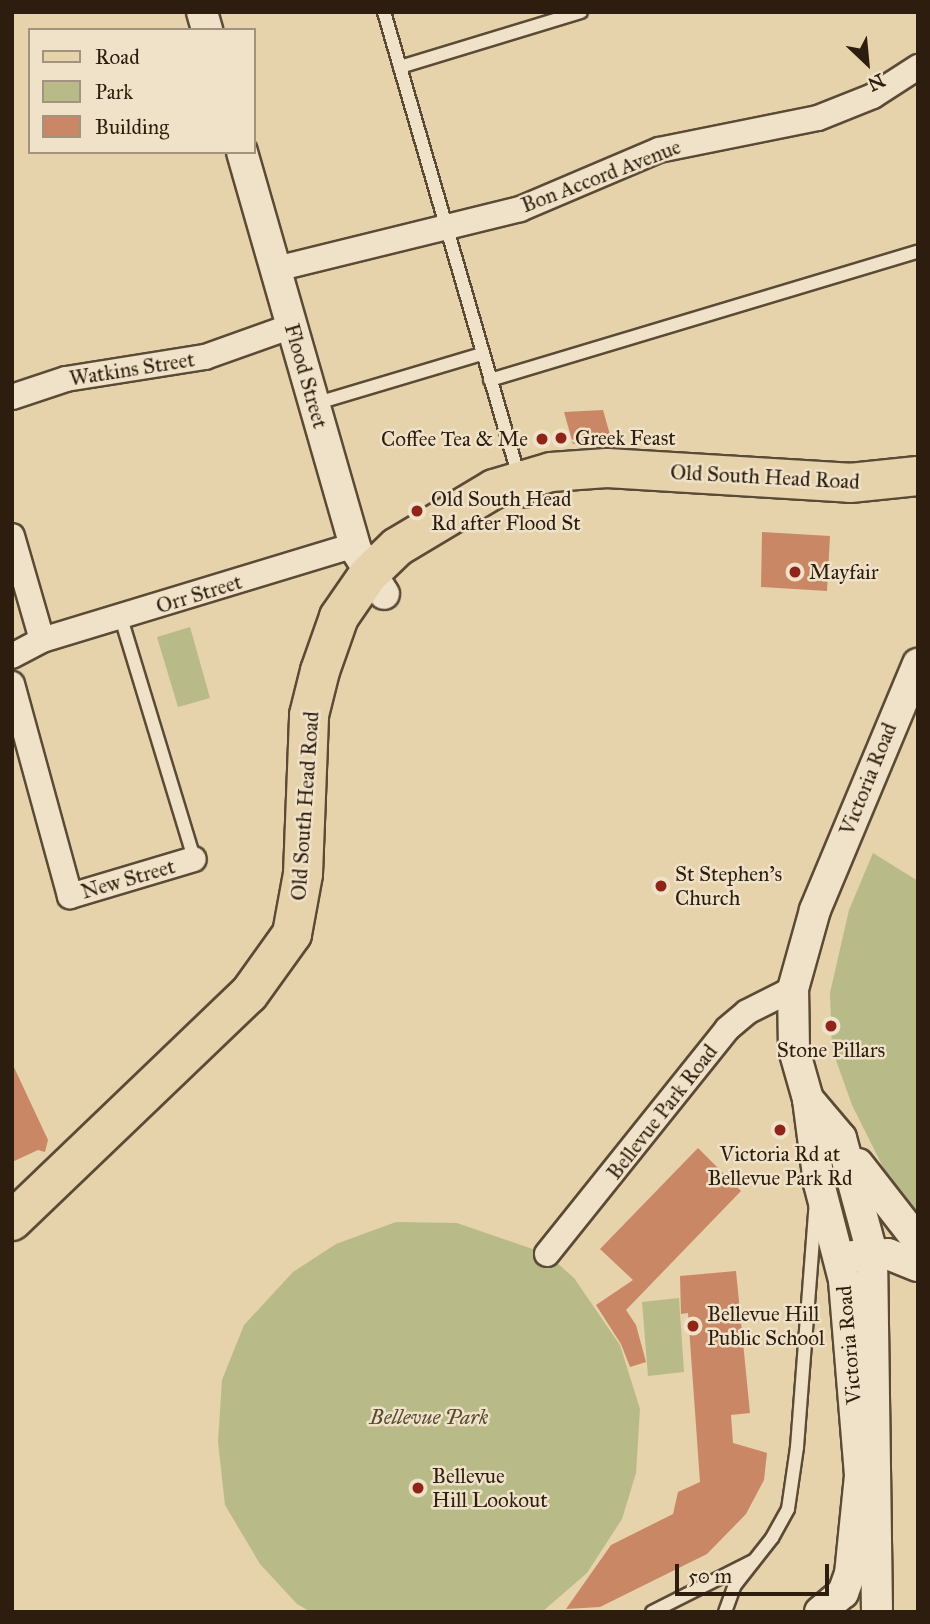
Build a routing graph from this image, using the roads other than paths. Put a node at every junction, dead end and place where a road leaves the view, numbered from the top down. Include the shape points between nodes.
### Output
1 (384, 12) edge
2 (581, 12) edge
3 (400, 67) junction
4 (918, 67) edge
5 (243, 154) edge
6 (445, 228) junction
7 (918, 252) edge
8 (276, 269) junction
9 (292, 327) junction
10 (482, 354) junction
11 (490, 380) junction
12 (12, 397) edge
13 (314, 404) junction
14 (918, 476) edge
15 (522, 490) junction
16 (918, 502) edge
17 (12, 536) edge
18 (369, 571) junction
19 (121, 618) junction
20 (42, 640) junction
21 (12, 656) edge
22 (918, 664) edge
23 (12, 684) edge
24 (194, 859) joint
25 (793, 989) junction
26 (808, 1099) junction
27 (841, 1138) junction
28 (819, 1183) junction
29 (12, 1222) edge
30 (918, 1243) edge
31 (871, 1246) junction
32 (12, 1251) edge
33 (837, 1251) junction
34 (547, 1254) dead end
35 (918, 1266) edge
36 (757, 1560) junction
37 (848, 1607) edge
38 (652, 1612) edge
39 (725, 1612) edge

1 - 3 lane
2 - 3 lane
3 - 6 lane
4 - 6 street, Bon Accord Avenue via 873,96 818,118 659,150 520,209
5 - 8 street, Flood Street
6 - 8 street, Bon Accord Avenue
6 - 10 lane
7 - 11 lane
8 - 9 street, Flood Street
9 - 12 street, Watkins Street via 194,360 66,379
9 - 13 street, Flood Street
10 - 11 lane
10 - 13 lane
11 - 15 lane
13 - 18 street, Flood Street
14 - 15 main road, Old South Head Road via 850,483 607,468
15 - 16 main road, Old South Head Road via 671,487
15 - 18 main road, Old South Head Road via 429,556
17 - 20 street
18 - 19 street, Orr Street
18 - 29 main road, Old South Head Road via 339,617 309,715 303,874 292,934 249,994
18 - 32 main road, Old South Head Road via 356,640 336,698 320,912 300,962 240,1033
19 - 20 street, Orr Street
19 - 24 lane, New Street
20 - 21 street
22 - 25 street, Victoria Road via 815,910
23 - 24 street, New Street via 70,896
25 - 26 street, Victoria Road via 794,1050
25 - 34 street, Bellevue Park Road via 747,1012 727,1029
26 - 27 street, Victoria Road
26 - 28 street, Victoria Road
27 - 30 street
27 - 31 street, Victoria Road
28 - 33 street, Victoria Road
28 - 36 lane via 788,1509
30 - 31 street via 896,1238
31 - 33 street
31 - 35 street
31 - 37 street, Victoria Road via 879,1535 870,1576
33 - 37 street, Victoria Road via 860,1475
36 - 38 lane
36 - 39 lane via 735,1585

